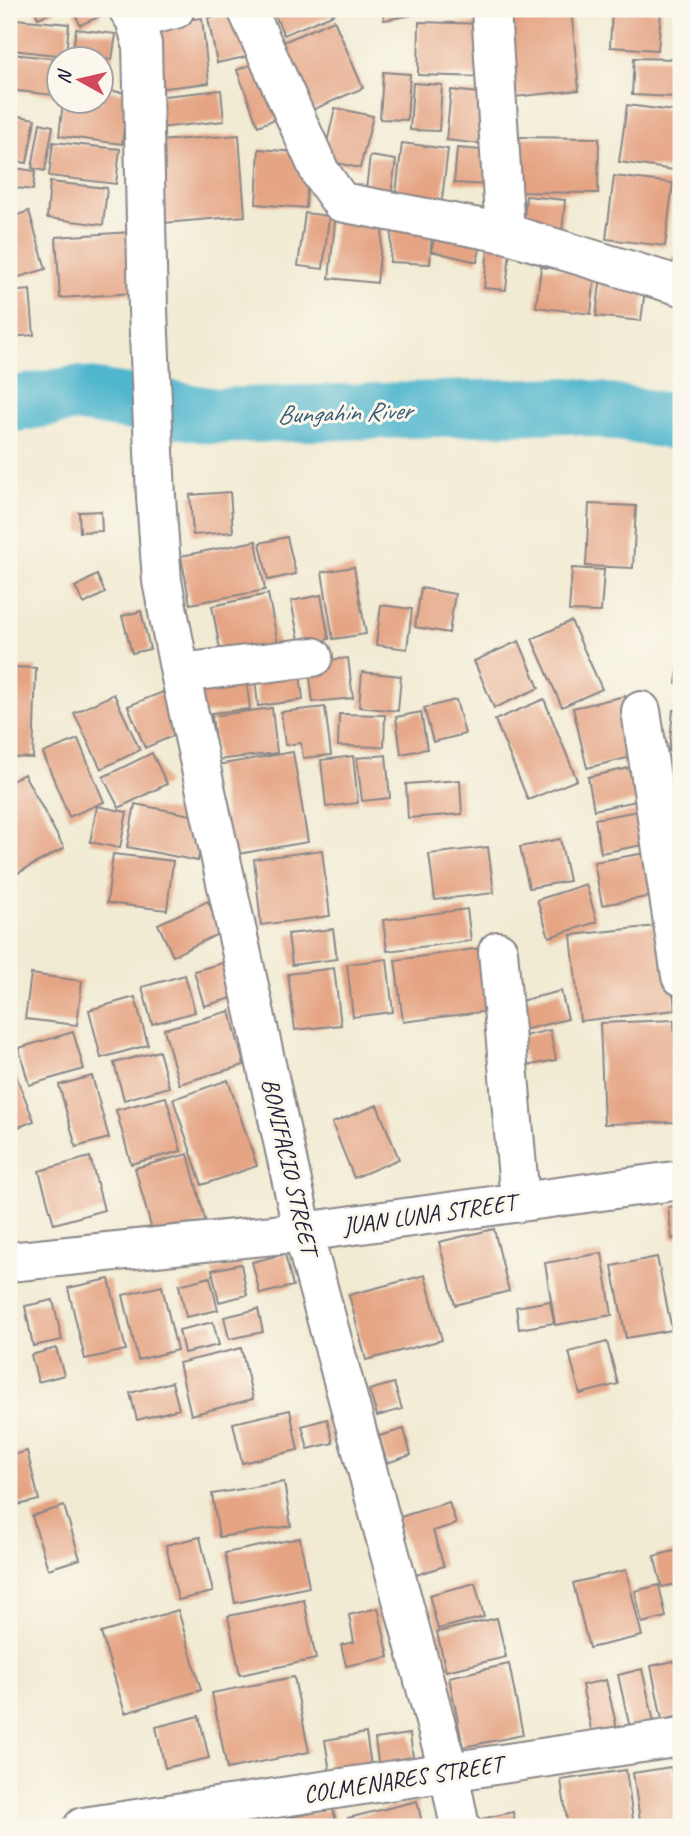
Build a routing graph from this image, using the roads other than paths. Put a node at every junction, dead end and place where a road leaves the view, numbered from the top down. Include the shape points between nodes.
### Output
1 (175, 9) edge
2 (247, 9) edge
3 (491, 9) edge
4 (131, 14) edge
5 (505, 233) junction
6 (681, 286) edge
7 (313, 657) dead end
8 (180, 673) junction
9 (641, 711) dead end
10 (498, 951) dead end
11 (681, 976) edge
12 (681, 1180) edge
13 (520, 1201) junction
14 (303, 1232) junction
15 (9, 1262) edge
16 (681, 1737) edge
17 (449, 1773) junction
18 (83, 1827) edge
19 (460, 1827) edge

1 - 4 street
2 - 5 street via 320,172 341,202
3 - 5 street
4 - 8 street, BONIFACIO STREET via 142,44 148,310 162,581
5 - 6 street
7 - 8 street
8 - 14 street, BONIFACIO STREET
9 - 11 street
10 - 13 street
12 - 13 street, JUAN LUNA STREET
13 - 14 street, JUAN LUNA STREET
14 - 15 street, JUAN LUNA STREET
14 - 17 street, BONIFACIO STREET
16 - 17 street, COLMENARES STREET
17 - 18 street, COLMENARES STREET
17 - 19 street, BONIFACIO STREET

